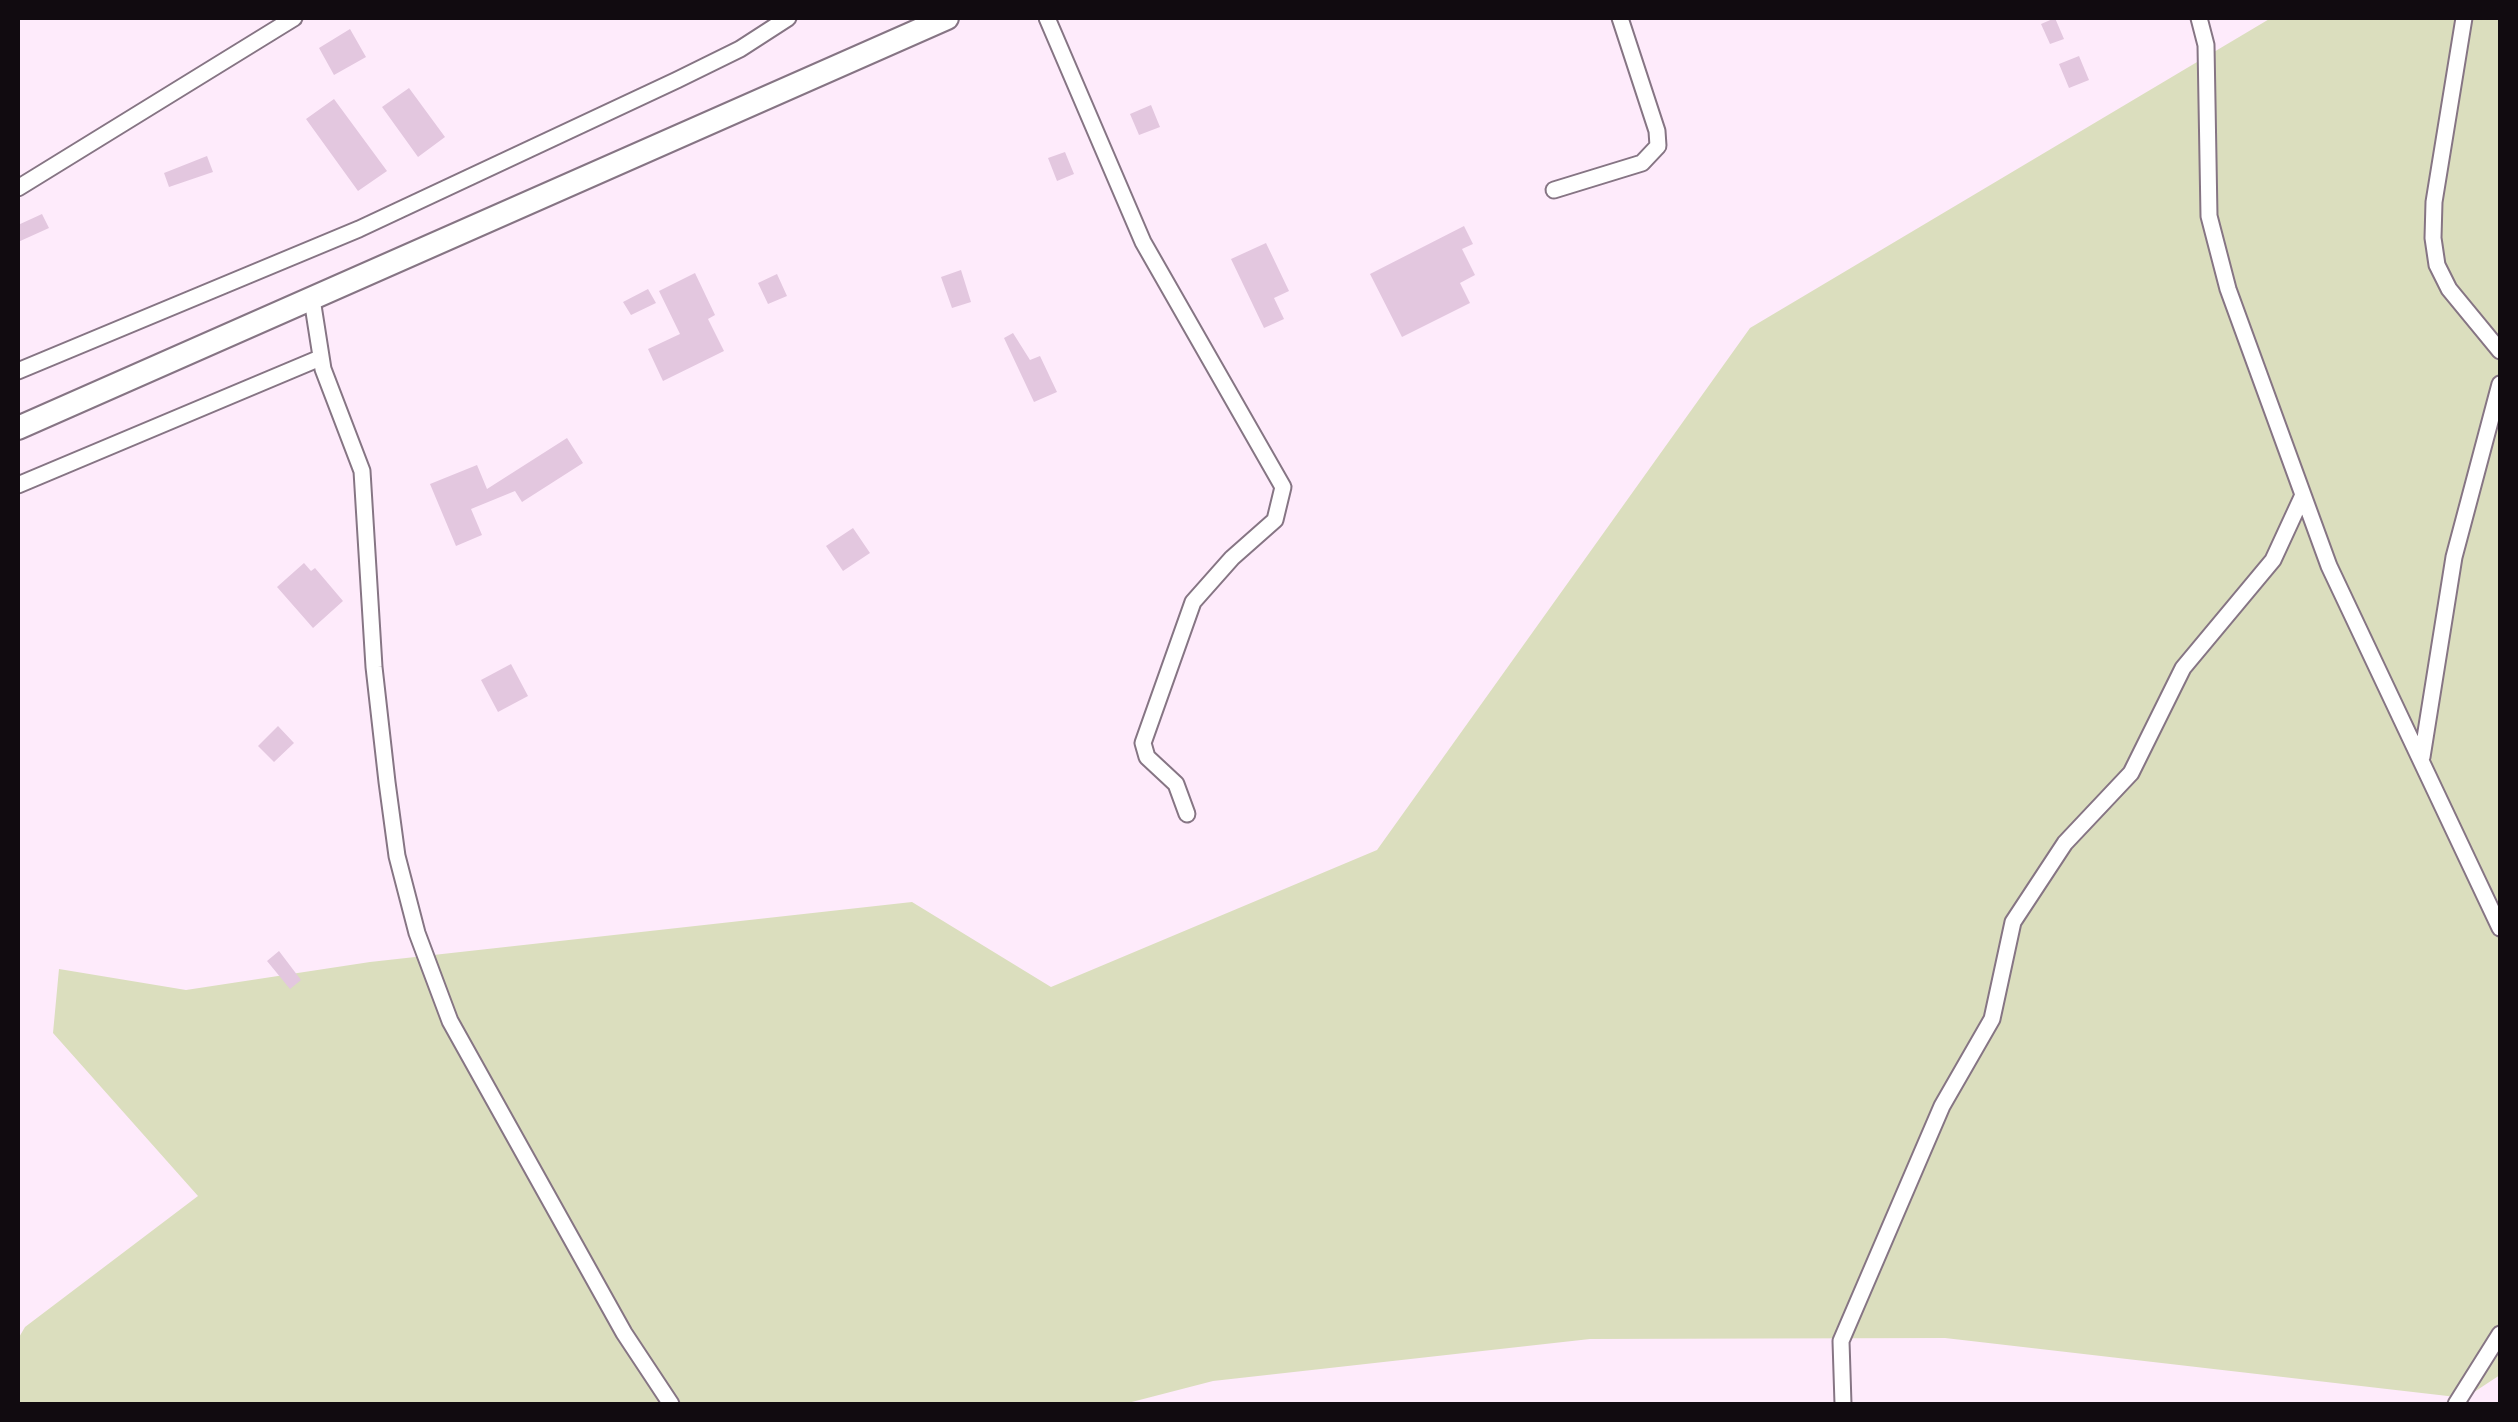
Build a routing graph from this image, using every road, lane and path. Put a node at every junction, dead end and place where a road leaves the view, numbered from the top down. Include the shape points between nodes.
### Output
1 (294, 18) edge
2 (788, 18) edge
3 (947, 18) edge
4 (1047, 18) edge
5 (1620, 18) edge
6 (2199, 18) edge
7 (2464, 18) edge
8 (18, 188) edge
9 (1554, 190) dead end
10 (312, 300) junction
11 (2500, 351) edge
12 (320, 358) junction
13 (18, 371) edge
14 (2500, 384) edge
15 (18, 428) edge
16 (18, 485) edge
17 (2303, 495) junction
18 (2422, 758) junction
19 (1187, 814) dead end
20 (2500, 928) edge
21 (2500, 1334) edge
22 (671, 1404) edge
23 (1843, 1404) edge
24 (2456, 1404) edge

1 - 8 street
2 - 13 street via 724,57 359,229
3 - 10 main road
4 - 19 street via 1143,242 1282,487 1275,520 1194,602 1147,729 1144,752 1176,784
5 - 9 street via 1657,131 1655,155
6 - 17 street via 2208,216
7 - 11 street via 2433,238 2449,290
10 - 12 street
10 - 15 main road
12 - 16 street
12 - 22 street via 362,471 396,856 416,933 459,1038 624,1333
14 - 18 street via 2454,557
17 - 18 street via 2329,566
17 - 23 street via 2273,560 2184,668 2131,774 2065,844 2013,922 1992,1019 1942,1106 1841,1341
18 - 20 street
21 - 24 street

